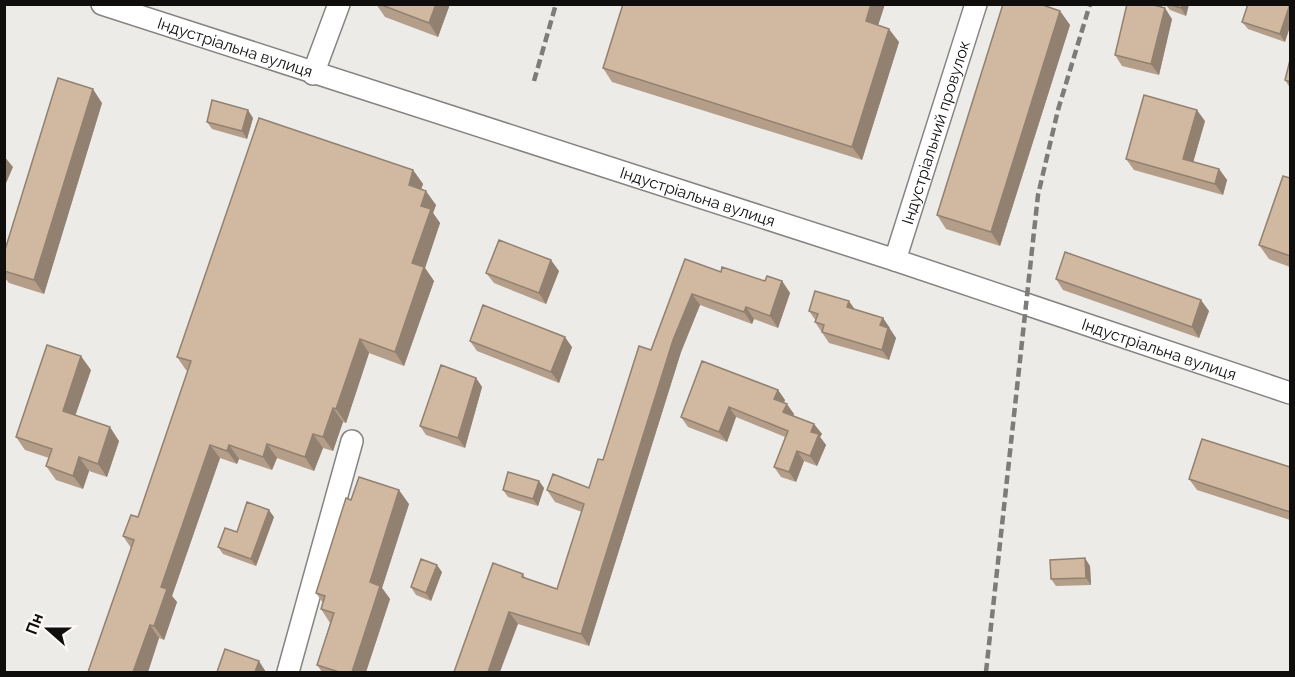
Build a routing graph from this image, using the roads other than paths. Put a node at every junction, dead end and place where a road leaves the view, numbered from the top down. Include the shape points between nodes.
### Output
1 (102, 4) edge
2 (339, 4) edge
3 (976, 4) edge
4 (313, 74) junction
5 (895, 260) junction
6 (1290, 393) edge
7 (352, 441) dead end
8 (288, 672) edge

1 - 4 street, Індустріальна вулиця
2 - 4 street
3 - 5 street, Індустріальний провулок
4 - 5 street, Індустріальна вулиця
5 - 6 street, Індустріальна вулиця
7 - 8 street

